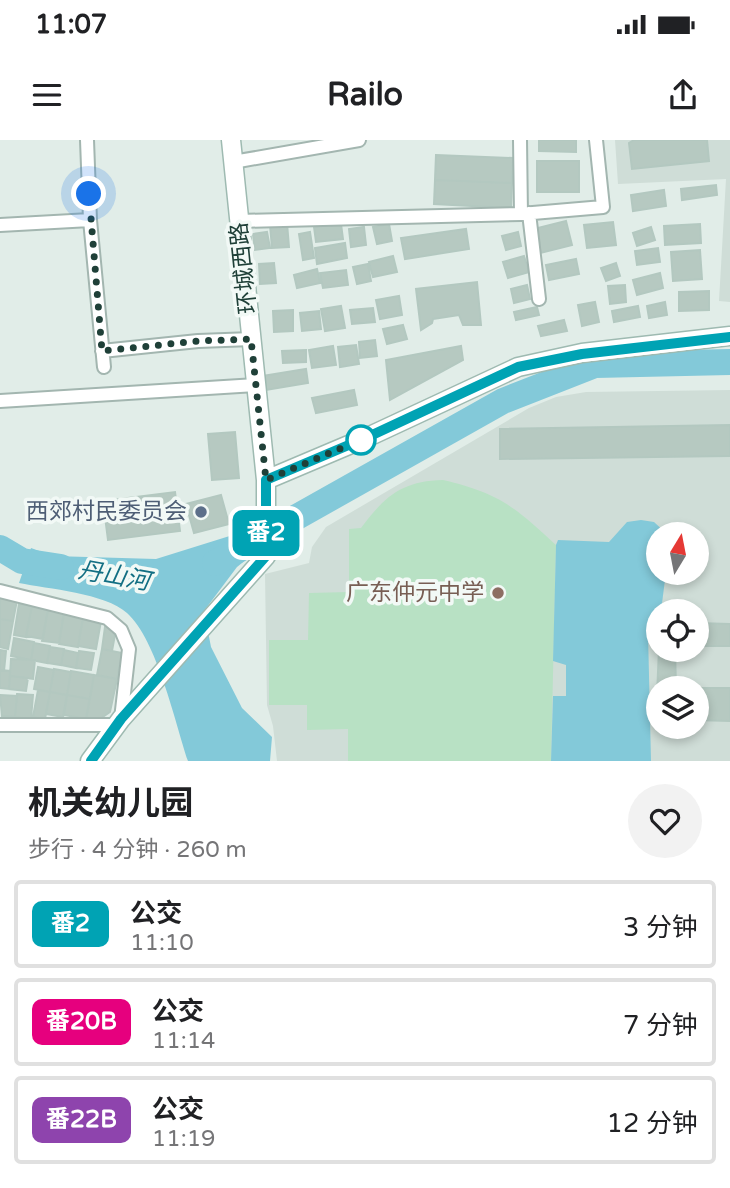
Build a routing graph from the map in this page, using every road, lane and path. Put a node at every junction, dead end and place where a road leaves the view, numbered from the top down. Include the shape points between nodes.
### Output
1 (87, 140) edge
2 (231, 140) edge
3 (359, 140) edge
4 (520, 140) edge
5 (596, 140) edge
6 (233, 162) junction
7 (525, 213) junction
8 (90, 220) junction
9 (239, 221) junction
10 (0, 225) edge
11 (539, 299) dead end
12 (730, 337) edge
13 (251, 339) junction
14 (102, 351) junction
15 (104, 367) dead end
16 (256, 385) junction
17 (0, 401) edge
18 (266, 480) junction
19 (0, 591) edge
20 (118, 722) junction
21 (0, 725) edge
22 (90, 761) edge

1 - 8 street
2 - 6 street, 环城西路
3 - 6 street
4 - 7 street
5 - 7 street via 603,207
6 - 9 street, 环城西路
7 - 9 street
7 - 11 street
8 - 10 street
8 - 14 street
9 - 13 street, 环城西路
12 - 18 street via 596,352 518,367
13 - 14 street
13 - 16 street, 环城西路
14 - 15 street
16 - 17 street
16 - 18 street, 环城西路
18 - 20 street, 环城西路 via 266,556
19 - 20 street via 107,618 121,630 129,658
20 - 21 street
20 - 22 street

